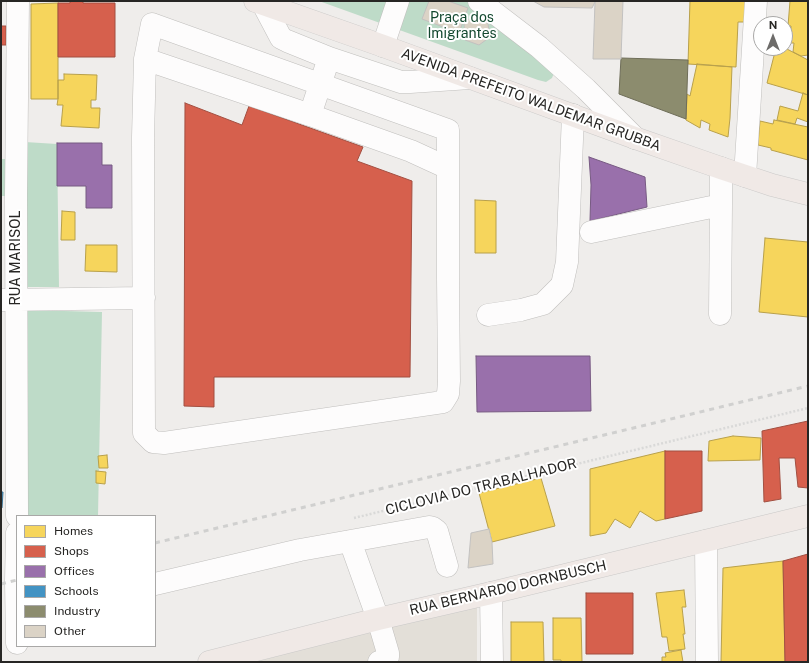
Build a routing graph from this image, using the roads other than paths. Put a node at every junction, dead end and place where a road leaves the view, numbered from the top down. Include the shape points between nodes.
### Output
1 (18, 1) edge
2 (398, 1) edge
3 (479, 1) edge
4 (756, 1) edge
5 (261, 2) edge
6 (383, 46) junction
7 (329, 58) junction
8 (145, 59) junction
9 (470, 78) junction
10 (320, 84) junction
11 (310, 115) junction
12 (573, 115) junction
13 (635, 138) junction
14 (448, 168) junction
15 (721, 168) junction
16 (745, 176) junction
17 (808, 194) edge
18 (721, 205) junction
19 (591, 232) dead end
20 (144, 298) junction
21 (9, 300) edge
22 (720, 314) dead end
23 (488, 316) dead end
24 (17, 515) edge
25 (808, 516) edge
26 (350, 541) junction
27 (706, 541) junction
28 (447, 566) dead end
29 (156, 584) edge
30 (491, 593) junction
31 (378, 620) junction
32 (17, 647) edge
33 (17, 662) edge
34 (208, 662) edge
35 (379, 662) edge
36 (492, 662) edge
37 (707, 662) edge

1 - 21 street, RUA MARISOL
2 - 6 street
3 - 13 street via 539,47
4 - 16 street
5 - 6 highway, AVENIDA PREFEITO WALDEMAR GRUBBA
5 - 7 street via 281,38
6 - 9 highway, AVENIDA PREFEITO WALDEMAR GRUBBA
7 - 9 street via 401,82
7 - 10 street
8 - 10 street via 152,24
8 - 11 street
8 - 20 street
9 - 12 highway, AVENIDA PREFEITO WALDEMAR GRUBBA
10 - 11 street
10 - 14 street via 448,130
11 - 14 street via 411,151
12 - 13 highway, AVENIDA PREFEITO WALDEMAR GRUBBA
12 - 23 street via 567,262 562,285 543,304
13 - 15 highway, AVENIDA PREFEITO WALDEMAR GRUBBA
14 - 20 street via 449,381 448,394 443,402 164,443 153,442 144,433
15 - 16 highway, AVENIDA PREFEITO WALDEMAR GRUBBA
15 - 18 street
16 - 17 highway, AVENIDA PREFEITO WALDEMAR GRUBBA
18 - 19 street
18 - 22 street
20 - 21 street
21 - 24 street, RUA MARISOL
25 - 27 highway, RUA BERNARDO DORNBUSCH
26 - 28 street via 433,528 437,531
26 - 29 street
26 - 31 street
27 - 30 highway, RUA BERNARDO DORNBUSCH
27 - 37 street
30 - 31 highway, RUA BERNARDO DORNBUSCH
30 - 36 street
31 - 34 highway, RUA BERNARDO DORNBUSCH
31 - 35 street via 388,653 384,661
32 - 33 street

